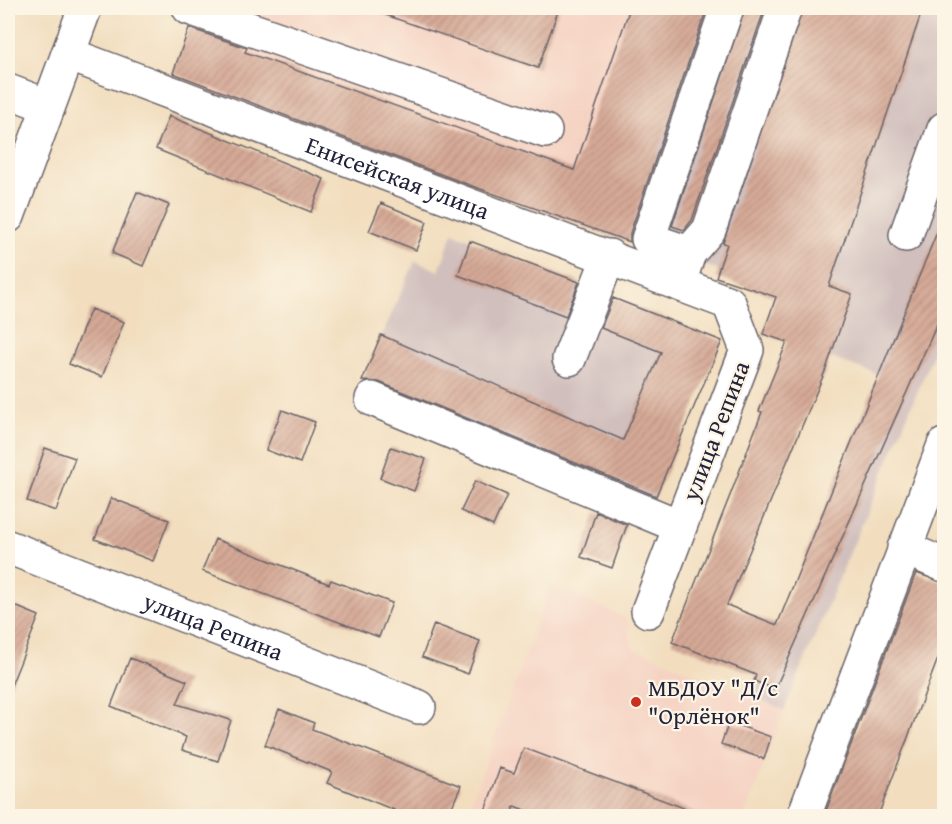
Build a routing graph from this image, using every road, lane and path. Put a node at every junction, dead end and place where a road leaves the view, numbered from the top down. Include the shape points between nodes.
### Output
1 (86, 8) edge
2 (189, 8) edge
3 (727, 8) edge
4 (785, 8) edge
5 (68, 54) junction
6 (8, 91) edge
7 (48, 106) junction
8 (945, 129) edge
9 (545, 131) dead end
10 (8, 216) edge
11 (906, 235) dead end
12 (609, 256) junction
13 (684, 268) junction
14 (729, 303) joint
15 (569, 359) dead end
16 (372, 399) dead end
17 (945, 446) edge
18 (680, 526) junction
19 (8, 547) edge
20 (904, 548) junction
21 (945, 566) edge
22 (648, 611) dead end
23 (418, 706) dead end
24 (804, 816) edge

1 - 5 street
2 - 9 street
3 - 13 street via 648,239
4 - 13 street via 709,230
5 - 7 street
5 - 12 street, Енисейская улица
6 - 7 street
7 - 10 street
8 - 11 street
12 - 13 street, Енисейская улица
12 - 15 street
13 - 14 street, Енисейская улица
14 - 18 street, улица Репина via 747,350
16 - 18 street, улица Репина
17 - 20 street
18 - 22 street, улица Репина
19 - 23 street, улица Репина
20 - 21 street
20 - 24 street

